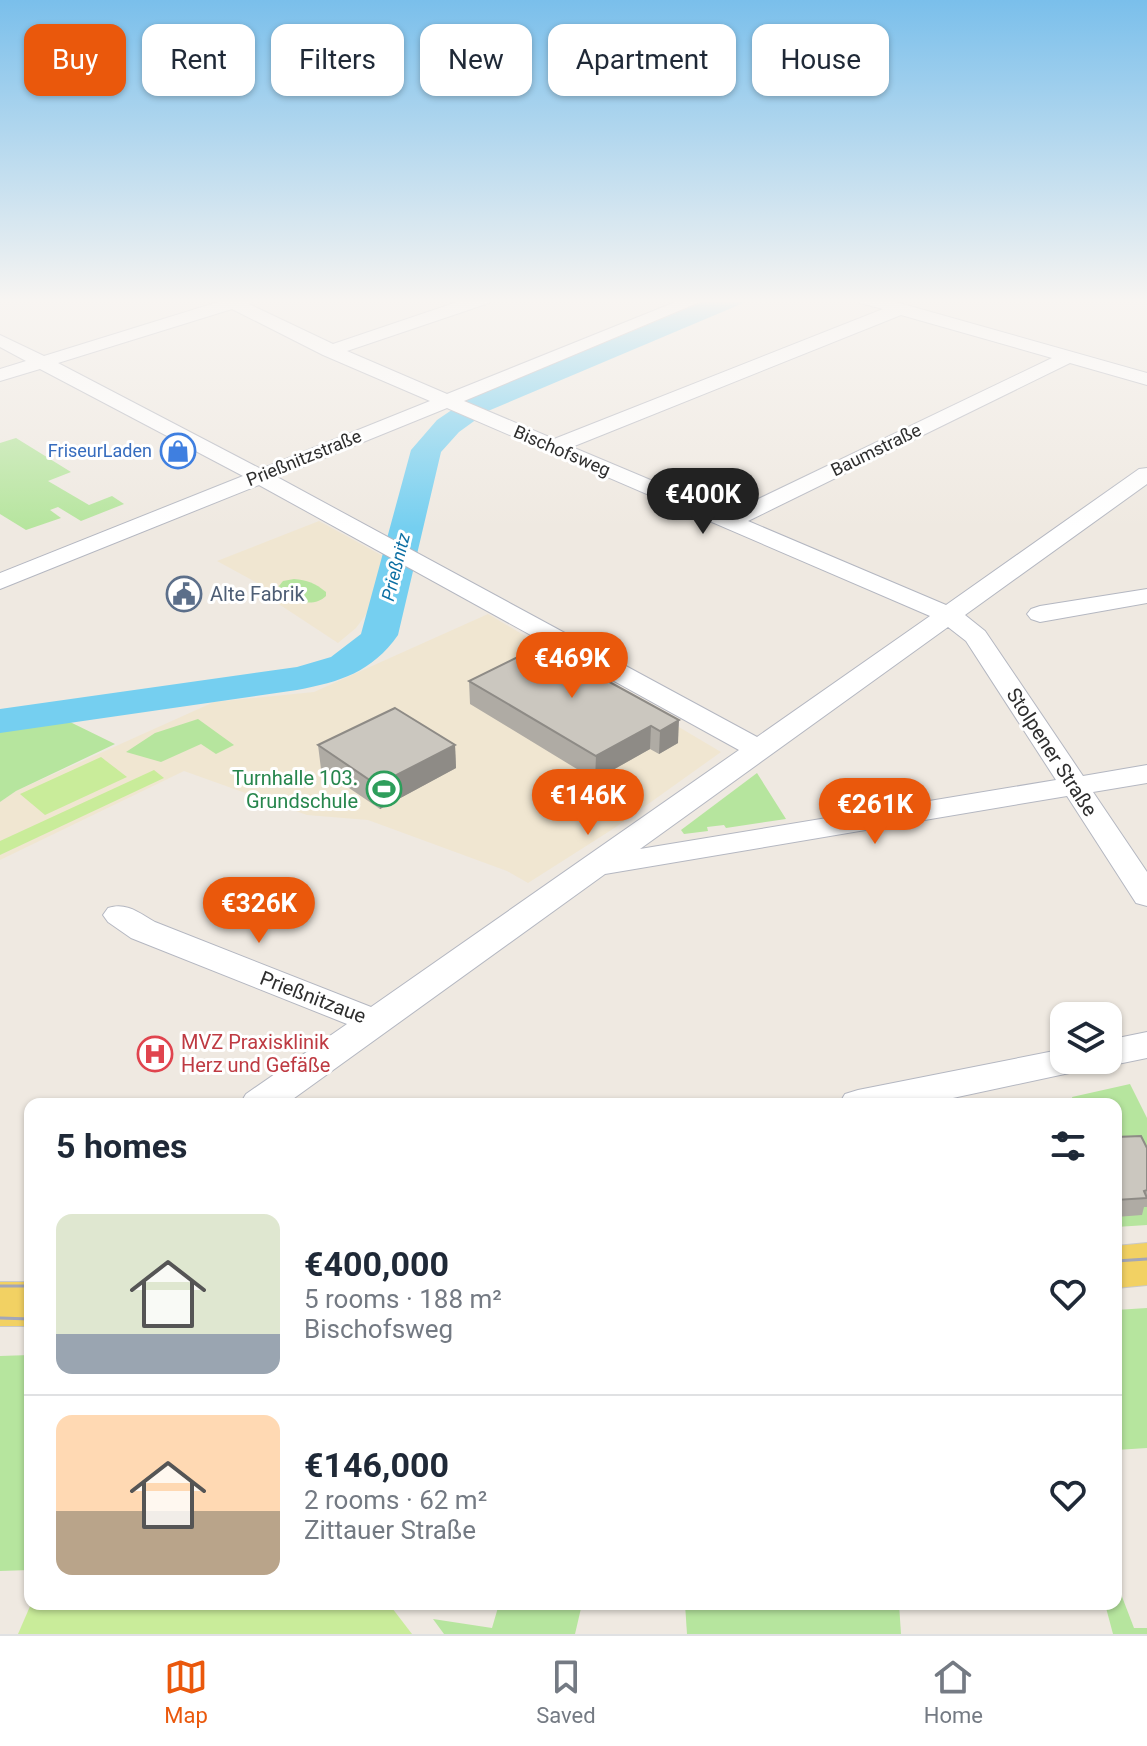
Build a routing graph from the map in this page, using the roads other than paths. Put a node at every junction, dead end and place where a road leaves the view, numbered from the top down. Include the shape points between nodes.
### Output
1 (66, 375) edge
2 (386, 375) edge
3 (532, 375) edge
4 (733, 375) edge
5 (1030, 375) edge
6 (461, 408) junction
7 (553, 447) junction
8 (1147, 474) edge
9 (259, 476) junction
10 (728, 522) junction
11 (0, 582) edge
12 (1147, 596) edge
13 (1040, 614) dead end
14 (948, 615) junction
15 (758, 749) junction
16 (1147, 774) edge
17 (1075, 786) junction
18 (595, 866) junction
19 (1147, 896) edge
20 (119, 915) dead end
21 (376, 1022) junction
22 (1147, 1045) edge
23 (1122, 1050) edge
24 (1050, 1065) edge
25 (268, 1098) edge
26 (888, 1098) edge
27 (1147, 1264) edge
28 (1122, 1266) edge
29 (0, 1304) edge
30 (24, 1304) edge

1 - 9 street
2 - 6 street, Bischofsweg
3 - 6 street, Prießnitzstraße
4 - 7 street
5 - 10 street, Baumstraße
6 - 7 street, Bischofsweg
6 - 9 street, Prießnitzstraße
7 - 10 street, Bischofsweg
8 - 14 street
9 - 11 street, Prießnitzstraße
9 - 15 street
10 - 14 street, Bischofsweg
12 - 13 street
14 - 15 street
14 - 17 street, Stolpener Straße via 976,636
15 - 18 street
16 - 17 street
17 - 18 street
17 - 19 street, Stolpener Straße
18 - 21 street
20 - 21 street, Prießnitzaue via 143,930
21 - 25 street
22 - 23 street
24 - 26 street
27 - 28 main road
29 - 30 main road

